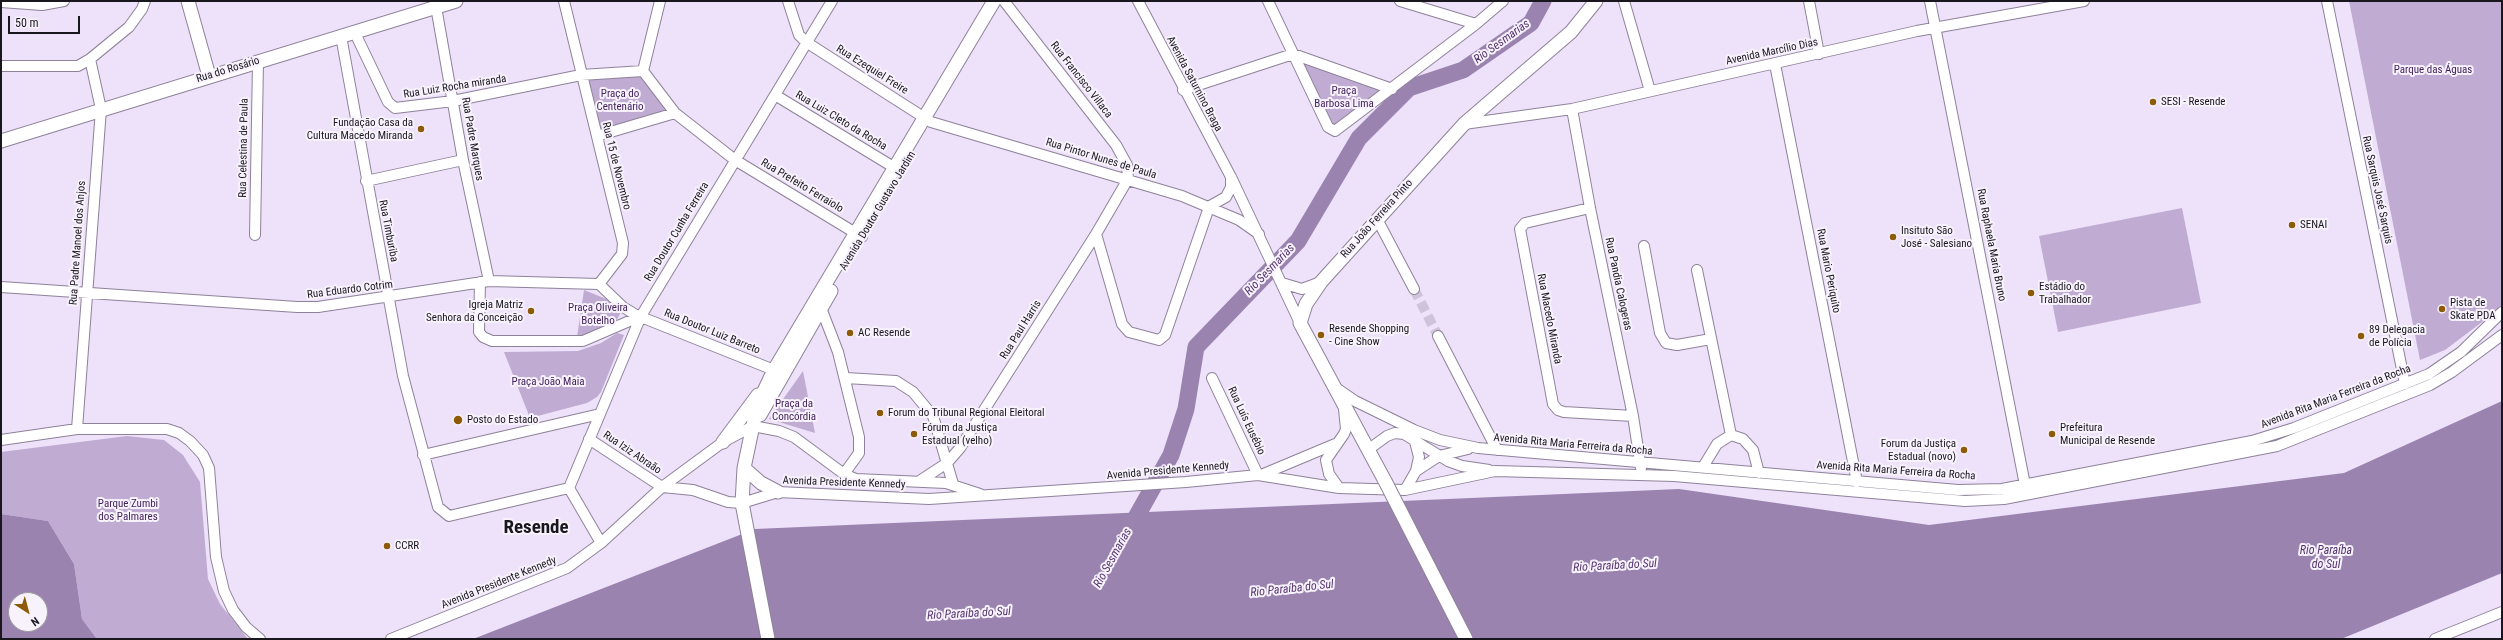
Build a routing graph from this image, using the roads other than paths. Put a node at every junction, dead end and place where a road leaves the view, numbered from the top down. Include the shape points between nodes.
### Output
1 (64, 1) edge
2 (146, 1) edge
3 (188, 1) edge
4 (456, 1) edge
5 (564, 1) edge
6 (660, 1) edge
7 (788, 1) edge
8 (832, 1) edge
9 (994, 1) edge
10 (1004, 1) edge
11 (1138, 1) edge
12 (1268, 1) edge
13 (1400, 1) edge
14 (1503, 1) edge
15 (1596, 1) edge
16 (1624, 1) edge
17 (1809, 1) edge
18 (1930, 1) edge
19 (2084, 1) edge
20 (2327, 1) edge
21 (1, 2) edge
22 (435, 4) edge
23 (1476, 24) junction
24 (1935, 28) junction
25 (354, 31) junction
26 (341, 36) junction
27 (806, 42) junction
28 (1293, 54) junction
29 (1819, 54) junction
30 (90, 59) junction
31 (258, 62) junction
32 (1774, 64) junction
33 (1, 66) edge
34 (642, 71) junction
35 (581, 75) junction
36 (209, 76) junction
37 (1392, 89) junction
38 (1183, 90) junction
39 (1650, 90) junction
40 (775, 95) junction
41 (453, 101) junction
42 (101, 109) junction
43 (1572, 109) junction
44 (675, 113) junction
45 (928, 120) junction
46 (1464, 124) junction
47 (597, 136) junction
48 (1, 141) edge
49 (463, 160) junction
50 (735, 160) junction
51 (895, 168) junction
52 (1231, 177) junction
53 (1128, 179) junction
54 (366, 181) junction
55 (1210, 206) junction
56 (1590, 208) junction
57 (1377, 218) junction
58 (1096, 234) junction
59 (255, 235) dead end
60 (859, 235) junction
61 (1260, 237) junction
62 (1644, 246) dead end
63 (1697, 270) dead end
64 (1281, 280) junction
65 (484, 282) junction
66 (1321, 282) junction
67 (599, 284) junction
68 (1, 287) edge
69 (1414, 289) tunnel mouth
70 (86, 293) junction
71 (388, 297) junction
72 (818, 306) junction
73 (2502, 312) edge
74 (641, 316) junction
75 (1300, 323) junction
76 (2502, 335) edge
77 (1438, 336) tunnel mouth
78 (1711, 340) junction
79 (774, 370) junction
80 (846, 378) junction
81 (1212, 378) dead end
82 (2405, 384) junction
83 (765, 386) junction
84 (1335, 387) junction
85 (1342, 401) junction
86 (600, 414) junction
87 (1633, 416) junction
88 (754, 425) junction
89 (77, 429) junction
90 (1731, 435) junction
91 (1414, 438) junction
92 (589, 439) junction
93 (1, 440) edge
94 (724, 442) junction
95 (1338, 443) junction
96 (1478, 448) junction
97 (1369, 450) junction
98 (1497, 450) junction
99 (423, 455) junction
100 (1439, 456) junction
101 (947, 463) junction
102 (1641, 463) junction
103 (1703, 467) junction
104 (744, 468) junction
105 (1416, 471) junction
106 (1495, 471) junction
107 (1759, 472) junction
108 (844, 474) junction
109 (1259, 475) junction
110 (1640, 475) junction
111 (926, 481) junction
112 (1857, 482) junction
113 (953, 484) junction
114 (2026, 484) junction
115 (662, 487) junction
116 (569, 488) junction
117 (1339, 488) junction
118 (1405, 490) junction
119 (778, 492) junction
120 (2026, 494) junction
121 (982, 495) junction
122 (929, 499) junction
123 (742, 503) junction
124 (601, 543) junction
125 (2502, 612) edge
126 (260, 639) edge
127 (391, 639) edge
128 (768, 639) edge
129 (1466, 639) edge
130 (2435, 639) edge

1 - 21 street via 42,5
2 - 30 street via 129,27
3 - 36 main road
4 - 22 main road, Rua do Rosário
5 - 35 street, Rua 15 de Novembro
6 - 34 street
7 - 27 street via 799,35
8 - 27 street, Rua Doutor Cunha Ferreira
9 - 45 main road, Avenida Doutor Gustavo Jardim
10 - 45 main road, Avenida Doutor Gustavo Jardim
10 - 53 street, Rua Francisco Villaca via 1116,145 1127,165
11 - 38 street, Avenida Saturnino Braga
12 - 28 street
13 - 23 street
14 - 23 street
15 - 46 main road, Rua João Ferreira Pinto via 1571,32
16 - 39 street
17 - 29 street
18 - 24 street, Rua Raphaela Maria Bruno
19 - 24 street, Avenida Marcílio Dias
20 - 82 street, Rua Sarquis José Sarquis
22 - 25 main road, Rua do Rosário
22 - 41 street, Rua Padre Marques
23 - 37 street
24 - 29 street, Avenida Marcílio Dias
24 - 114 street, Rua Raphaela Maria Bruno
25 - 26 main road, Rua do Rosário
25 - 41 street, Rua Luiz Rocha miranda via 391,106 402,108
26 - 31 main road, Rua do Rosário
26 - 54 street, Rua Timburiba
27 - 40 street, Rua Doutor Cunha Ferreira
27 - 45 street, Rua Ezequiel Freire
28 - 37 street
28 - 37 street via 1328,127 1332,130 1340,129
28 - 38 street
29 - 32 street, Avenida Marcílio Dias
30 - 33 street via 72,68
30 - 42 street, Rua Padre Manoel dos Anjos
31 - 36 main road, Rua do Rosário
31 - 59 street, Rua Celestina de Paula
32 - 39 street, Avenida Marcílio Dias
32 - 112 street, Rua Mario Periquito
34 - 35 street
34 - 44 street, Rua Prefeito Ferraiolo
35 - 41 street, Rua Luiz Rocha miranda
35 - 47 street, Rua 15 de Novembro
36 - 42 main road, Rua do Rosário
38 - 52 street, Avenida Saturnino Braga
39 - 43 street, Avenida Marcílio Dias
40 - 50 street, Rua Doutor Cunha Ferreira
40 - 51 street, Rua Luiz Cleto da Rocha
41 - 49 street, Rua Padre Marques
42 - 48 main road, Rua do Rosário
42 - 70 street, Rua Padre Manoel dos Anjos
43 - 46 street, Avenida Marcílio Dias
43 - 56 street, Rua Pandia Calogeras
44 - 47 street
44 - 50 street, Rua Prefeito Ferraiolo
45 - 51 main road, Avenida Doutor Gustavo Jardim
45 - 53 street, Rua Pintor Nunes de Paula
45 - 60 main road, Avenida Doutor Gustavo Jardim
46 - 57 main road, Rua João Ferreira Pinto
47 - 67 street, Rua 15 de Novembro via 623,249
49 - 54 street
49 - 65 street, Rua Padre Marques
50 - 60 street, Rua Prefeito Ferraiolo
50 - 74 street, Rua Doutor Cunha Ferreira
51 - 60 main road, Avenida Doutor Gustavo Jardim
52 - 55 street via 1231,187 1226,197
52 - 61 street, Avenida Saturnino Braga
53 - 55 street, Rua Pintor Nunes de Paula
53 - 58 street, Rua Paul Harris
54 - 71 street, Rua Timburiba
55 - 58 street via 1165,335 1159,340 1129,332 1122,324
55 - 61 street, Rua Pintor Nunes de Paula via 1239,220
56 - 87 street, Rua Pandia Calogeras
56 - 87 street, Rua Macedo Miranda via 1525,223 1520,229 1553,404 1564,412
57 - 66 main road, Rua João Ferreira Pinto
57 - 69 street
58 - 101 street, Rua Paul Harris via 960,448
60 - 72 main road, Avenida Doutor Gustavo Jardim
61 - 64 street, Avenida Saturnino Braga
62 - 78 street via 1660,333 1666,343 1677,345
63 - 78 street
64 - 66 street via 1302,289
64 - 75 street, Avenida Saturnino Braga
65 - 67 street, Rua Eduardo Cotrim
65 - 71 street, Rua Eduardo Cotrim
65 - 74 street, Rua Padre Marques via 478,328 483,337 497,342 583,341
66 - 75 main road, Rua João Ferreira Pinto via 1306,304
67 - 74 street via 623,307
68 - 70 street, Rua Eduardo Cotrim
70 - 71 street, Rua Eduardo Cotrim via 297,307 318,307
70 - 89 street, Rua Padre Manoel dos Anjos
71 - 99 street, Rua Timburiba via 403,376
72 - 79 main road, Avenida Doutor Gustavo Jardim
72 - 80 street
72 - 88 main road, Avenida Doutor Gustavo Jardim
73 - 82 street, Avenida Rita Maria Ferreira da Rocha via 2446,364
74 - 79 street, Rua Doutor Luiz Barreto
74 - 86 street, Rua Doutor Cunha Ferreira
75 - 84 main road
76 - 120 street, Avenida Rita Maria Ferreira da Rocha via 2458,369 2430,385 2277,446
77 - 98 street
78 - 90 street
79 - 83 main road, Avenida Doutor Gustavo Jardim
80 - 101 street via 896,381 913,392 933,416
80 - 108 street via 860,446 859,453
81 - 109 street, Rua Luís Eusébio
82 - 114 street, Avenida Rita Maria Ferreira da Rocha via 2294,428 2252,441
83 - 88 main road, Avenida Doutor Gustavo Jardim via 757,406
83 - 94 main road
84 - 85 main road
84 - 96 street, Avenida Rita Maria Ferreira da Rocha via 1355,401 1419,432 1440,440
85 - 95 street via 1346,429
85 - 97 main road
86 - 92 street, Rua Doutor Cunha Ferreira
86 - 99 street
87 - 102 street, Rua Pandia Calogeras
88 - 94 street, Avenida Presidente Kennedy
88 - 104 main road, Avenida Doutor Gustavo Jardim
88 - 108 street, Avenida Presidente Kennedy via 794,437
89 - 93 street
89 - 126 street via 167,429 179,433 203,455 210,468 216,557 224,591 233,610 246,627
90 - 103 street via 1718,444
90 - 107 street via 1743,439 1753,450
91 - 97 street via 1395,433
91 - 100 street
91 - 105 street via 1419,457
92 - 115 street, Rua Iziz Abraão
92 - 116 street, Rua Doutor Cunha Ferreira
94 - 115 street, Avenida Presidente Kennedy
95 - 109 street, Avenida Presidente Kennedy
95 - 117 street via 1326,460 1329,474
96 - 98 street, Avenida Rita Maria Ferreira da Rocha
96 - 100 street via 1458,450
97 - 129 main road, bridge
98 - 102 street, Avenida Rita Maria Ferreira da Rocha
99 - 116 street, Rua Timburiba via 438,507 449,516
100 - 105 street
100 - 106 street via 1462,466
101 - 111 street, Rua Paul Harris
101 - 113 street
102 - 103 street, Avenida Rita Maria Ferreira da Rocha
102 - 110 street, Rua Pandia Calogeras
103 - 107 street, Avenida Rita Maria Ferreira da Rocha
104 - 119 main road via 761,483
104 - 123 main road, Avenida Doutor Gustavo Jardim
105 - 118 street
106 - 110 street, Avenida Rita Maria Ferreira da Rocha
106 - 118 street, Avenida Rita Maria Ferreira da Rocha
107 - 112 street, Avenida Rita Maria Ferreira da Rocha
108 - 111 street, Avenida Presidente Kennedy via 856,479
109 - 117 street, Avenida Presidente Kennedy
109 - 121 street, Avenida Presidente Kennedy
110 - 120 street, Avenida Rita Maria Ferreira da Rocha via 1965,502
111 - 113 street, Avenida Presidente Kennedy
111 - 122 street via 934,491
112 - 114 street, Avenida Rita Maria Ferreira da Rocha via 1958,490 2002,489
113 - 121 street, Avenida Presidente Kennedy
114 - 120 street, Rua Raphaela Maria Bruno
115 - 123 street, Avenida Presidente Kennedy via 693,490 728,502
115 - 124 street, Avenida Presidente Kennedy
116 - 124 street
117 - 118 street, Avenida Presidente Kennedy
119 - 122 street, Avenida Presidente Kennedy
119 - 123 street, Avenida Presidente Kennedy
121 - 122 street, Avenida Presidente Kennedy
123 - 128 main road, Avenida Doutor Gustavo Jardim
124 - 127 street, Avenida Presidente Kennedy via 559,572
125 - 130 street

